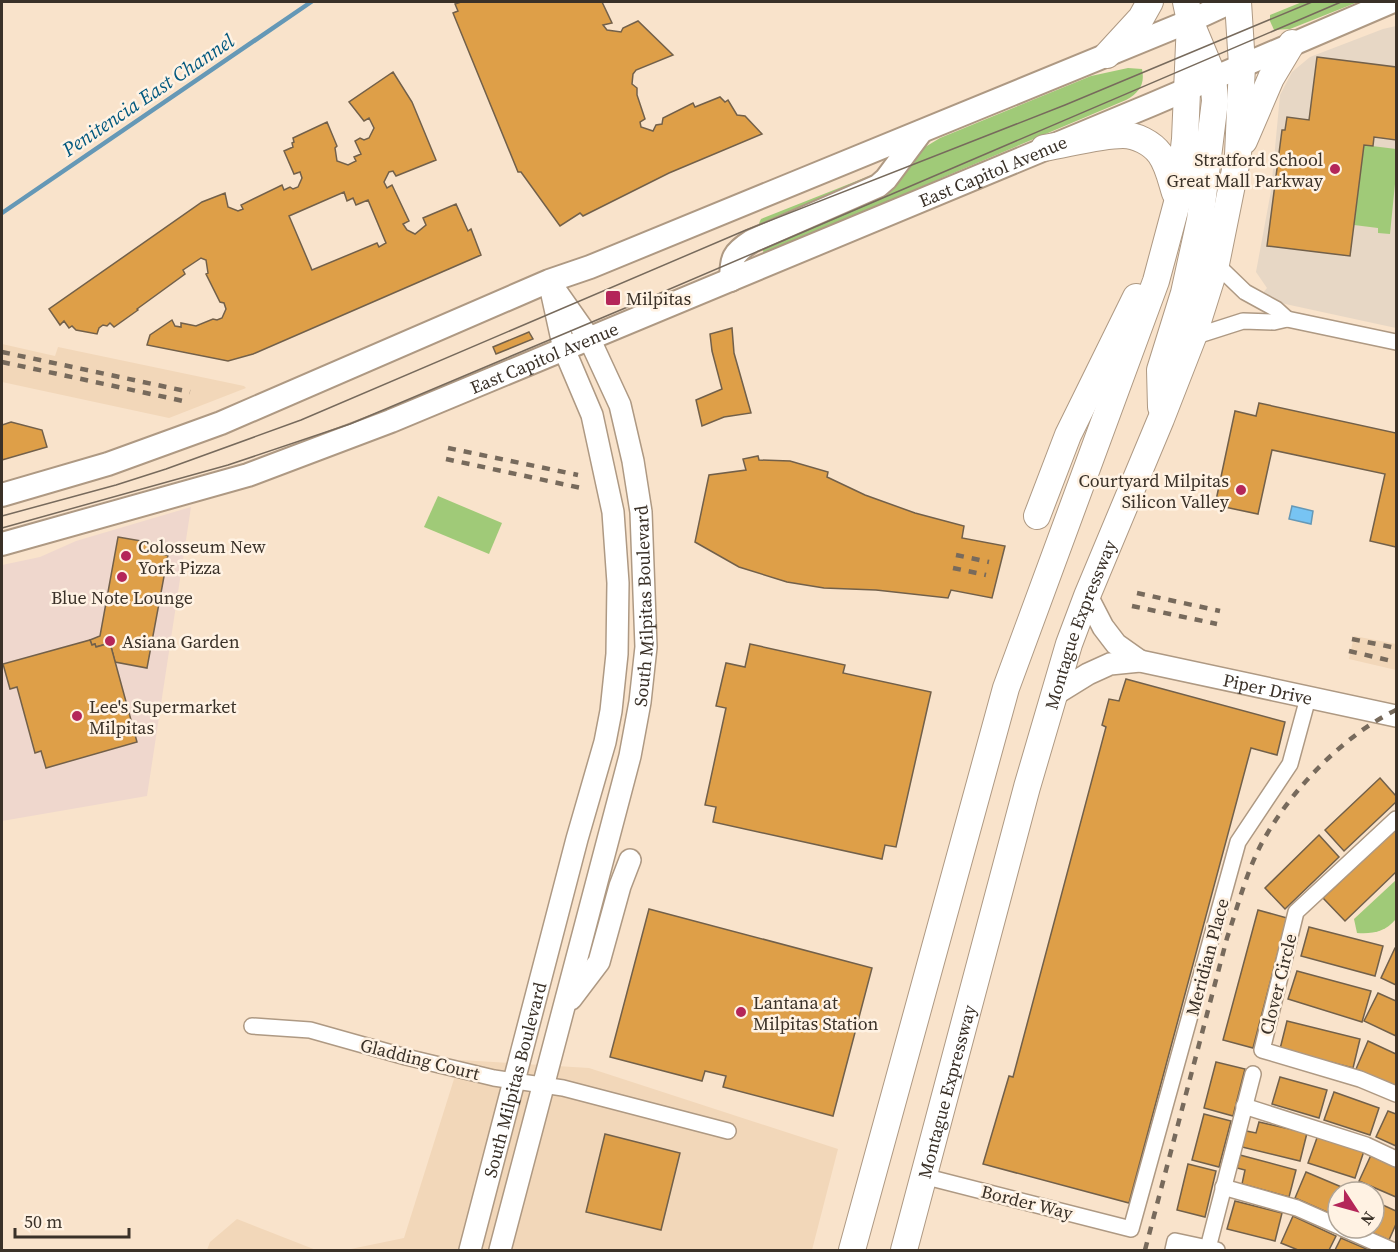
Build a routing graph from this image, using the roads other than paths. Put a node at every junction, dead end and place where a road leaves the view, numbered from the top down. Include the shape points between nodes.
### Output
1 (1150, 2) edge
2 (1231, 2) edge
3 (1238, 2) edge
4 (1392, 2) edge
5 (1188, 11) edge
6 (1292, 43) junction
7 (1107, 55) junction
8 (1242, 65) junction
9 (1213, 76) junction
10 (1187, 89) junction
11 (921, 132) junction
12 (1044, 148) junction
13 (1238, 155) junction
14 (1178, 199) junction
15 (1166, 242) junction
16 (1216, 264) junction
17 (730, 280) junction
18 (549, 281) junction
19 (1287, 319) junction
20 (1193, 337) junction
21 (589, 338) junction
22 (1396, 342) edge
23 (564, 349) junction
24 (1161, 419) junction
25 (2, 495) edge
26 (1037, 516) dead end
27 (2, 544) edge
28 (1087, 596) junction
29 (1140, 662) junction
30 (1054, 695) junction
31 (1308, 698) junction
32 (1396, 716) edge
33 (1396, 819) edge
34 (630, 860) dead end
35 (565, 1007) junction
36 (252, 1026) dead end
37 (1254, 1074) dead end
38 (514, 1081) junction
39 (544, 1085) junction
40 (1396, 1094) edge
41 (1244, 1106) junction
42 (728, 1131) dead end
43 (1396, 1159) edge
44 (923, 1176) junction
45 (1223, 1187) junction
46 (1326, 1221) edge
47 (1131, 1229) joint
48 (1368, 1240) edge
49 (1212, 1249) edge
50 (470, 1251) edge
51 (500, 1251) edge
52 (852, 1251) edge
53 (904, 1251) edge
54 (1173, 1251) edge
55 (1392, 1251) edge

1 - 7 highway via 1141,18
2 - 5 main road
3 - 8 highway, Montague Expressway
4 - 6 main road, East Capitol Avenue
5 - 7 main road
5 - 9 highway
5 - 10 highway
6 - 8 main road, East Capitol Avenue
6 - 13 highway via 1271,78
7 - 11 main road
8 - 9 main road, East Capitol Avenue
8 - 13 highway, Montague Expressway
9 - 10 main road, East Capitol Avenue
9 - 24 highway via 1215,101 1200,220 1184,293 1160,370
10 - 12 main road, East Capitol Avenue
10 - 14 highway
11 - 17 main road via 878,186 737,251 732,258
11 - 18 main road
12 - 14 highway via 1122,135 1135,138 1159,152
12 - 17 main road, East Capitol Avenue
13 - 16 highway, Montague Expressway
14 - 15 highway
15 - 26 highway via 1068,435
15 - 52 highway via 1126,366 1006,688
16 - 19 street via 1245,292
16 - 20 highway, Montague Expressway
17 - 21 main road, East Capitol Avenue
18 - 21 street, South Milpitas Boulevard
18 - 23 street, South Milpitas Boulevard
18 - 25 main road via 221,423 108,464
19 - 20 street via 1243,321
19 - 22 street
20 - 24 highway, Montague Expressway
21 - 23 main road, East Capitol Avenue
21 - 35 street, South Milpitas Boulevard via 620,405 633,460 641,512 646,647 630,756
23 - 27 main road, East Capitol Avenue via 248,475
23 - 38 street, South Milpitas Boulevard via 592,415 613,512 617,654 606,742
24 - 28 highway, Montague Expressway
28 - 29 street, Piper Drive via 1116,644
28 - 30 highway, Montague Expressway
29 - 30 street, Piper Drive via 1110,664
29 - 31 street, Piper Drive
30 - 44 highway, Montague Expressway
31 - 32 street, Piper Drive
31 - 47 street, Meridian Place via 1290,764 1238,842
33 - 40 street, Clover Circle via 1296,912 1262,1050 1360,1079
34 - 35 street via 599,962
35 - 39 street, South Milpitas Boulevard
36 - 38 street, Gladding Court via 310,1030
37 - 41 street
38 - 39 street, Gladding Court
38 - 50 street, South Milpitas Boulevard
39 - 42 street, Gladding Court
39 - 51 street, South Milpitas Boulevard
41 - 43 street via 1366,1145
41 - 45 street
44 - 47 street, Border Way
44 - 53 highway, Montague Expressway
45 - 46 street via 1297,1208
45 - 49 street
48 - 55 street
49 - 54 street via 1175,1241

